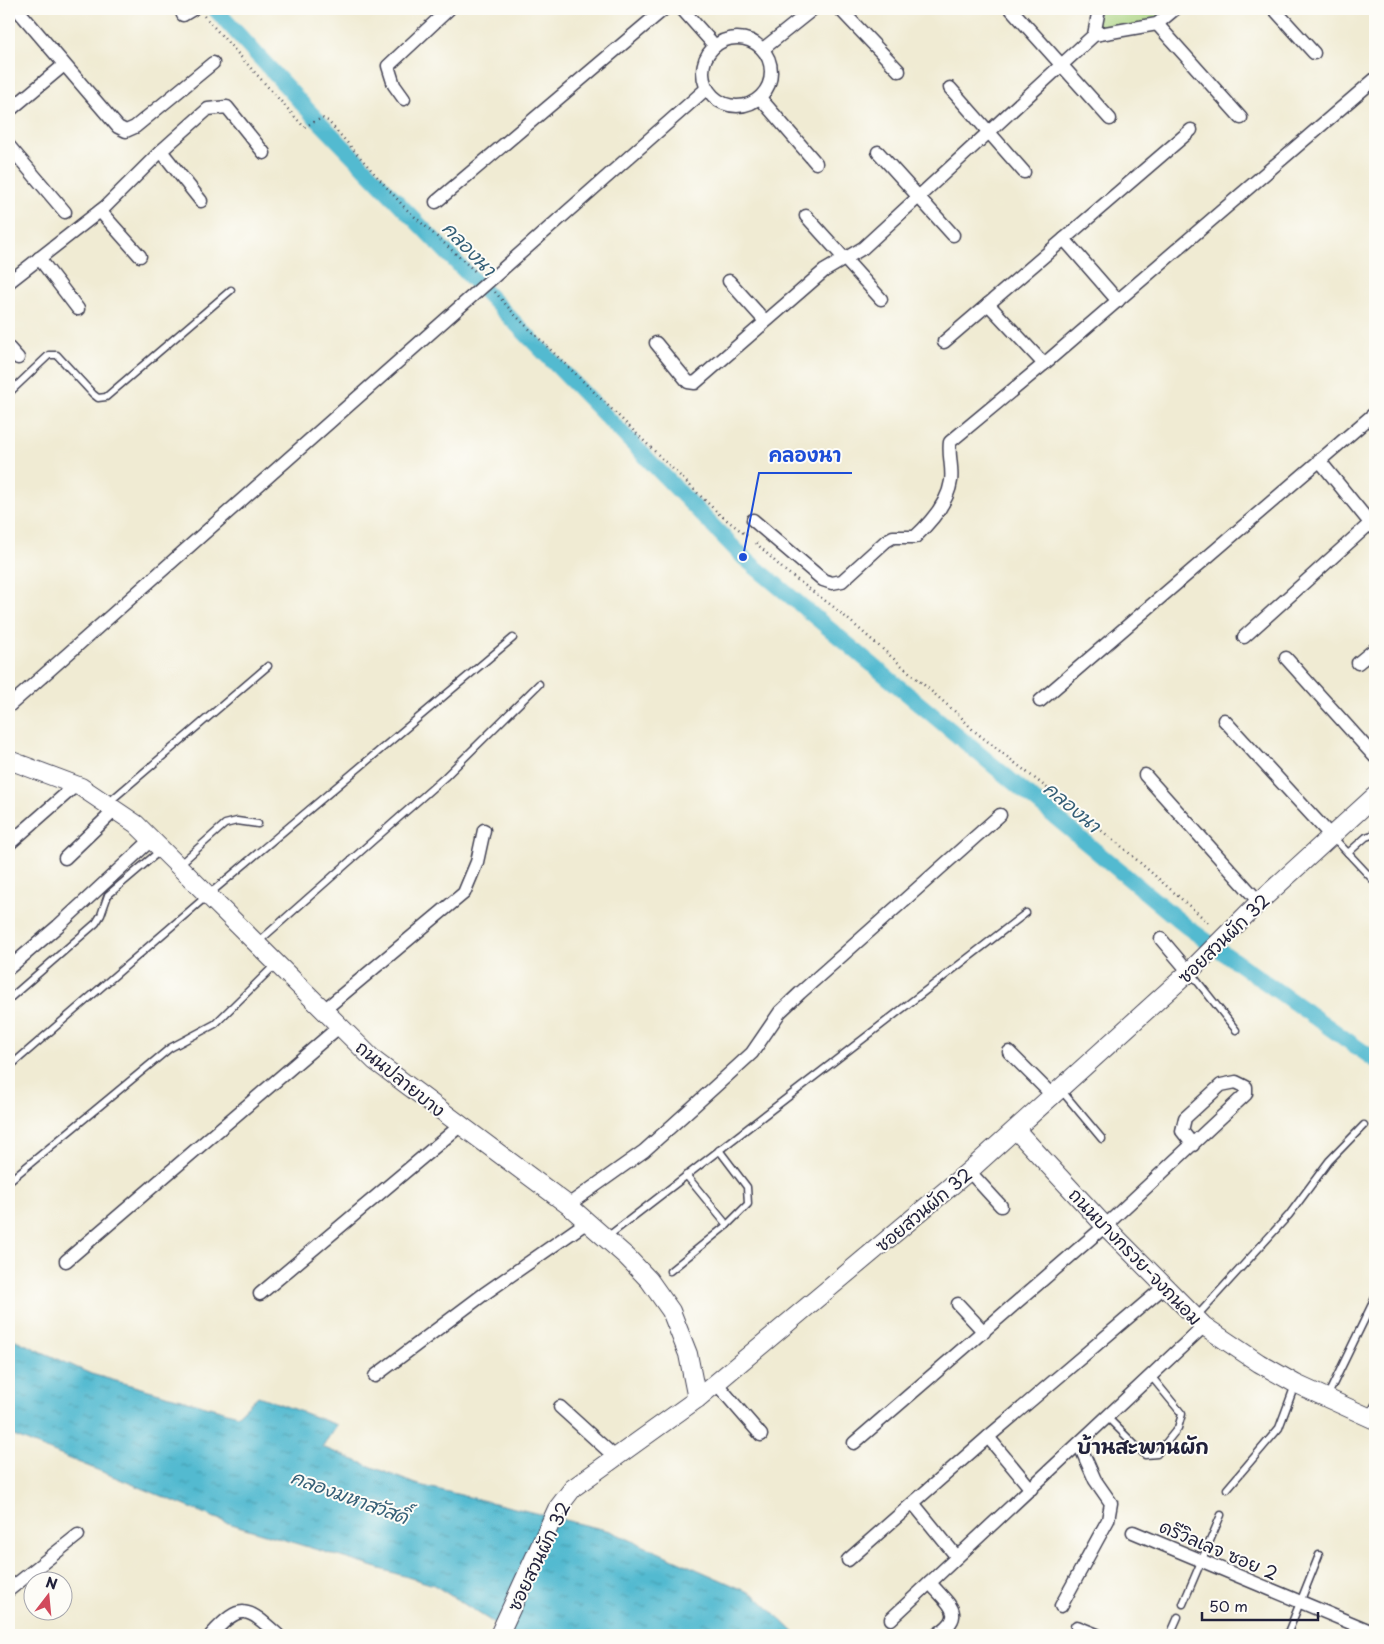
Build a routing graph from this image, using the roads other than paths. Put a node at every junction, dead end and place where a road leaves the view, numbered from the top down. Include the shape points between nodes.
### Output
1 (17, 9) edge
2 (449, 9) edge
3 (664, 9) edge
4 (682, 9) edge
5 (813, 9) edge
6 (840, 9) edge
7 (1011, 9) edge
8 (1099, 9) edge
9 (1174, 9) edge
10 (1274, 9) edge
11 (1157, 24) junction
12 (1094, 35) junction
13 (714, 46) junction
14 (764, 49) junction
15 (1314, 54) dead end
16 (213, 63) dead end
17 (64, 65) junction
18 (1061, 65) junction
19 (899, 71) dead end
20 (1375, 79) edge
21 (950, 88) dead end
22 (706, 89) junction
23 (760, 98) junction
24 (404, 99) dead end
25 (9, 111) edge
26 (1241, 118) dead end
27 (1110, 119) dead end
28 (1191, 130) dead end
29 (989, 131) junction
30 (9, 146) edge
31 (161, 151) junction
32 (878, 152) dead end
33 (264, 153) dead end
34 (816, 163) dead end
35 (1024, 172) dead end
36 (918, 196) junction
37 (201, 201) dead end
38 (436, 202) dead end
39 (100, 211) junction
40 (64, 212) dead end
41 (806, 216) dead end
42 (952, 235) dead end
43 (1064, 239) junction
44 (140, 256) dead end
45 (39, 258) junction
46 (845, 258) junction
47 (729, 281) dead end
48 (9, 282) edge
49 (231, 290) dead end
50 (881, 299) dead end
51 (1118, 301) junction
52 (988, 304) junction
53 (78, 309) dead end
54 (765, 321) junction
55 (656, 342) dead end
56 (944, 342) dead end
57 (9, 348) edge
58 (18, 358) dead end
59 (1044, 364) junction
60 (9, 393) edge
61 (1375, 412) edge
62 (1319, 460) junction
63 (753, 520) dead end
64 (1374, 524) edge
65 (1244, 637) dead end
66 (514, 638) dead end
67 (1375, 649) edge
68 (1286, 658) dead end
69 (1358, 663) dead end
70 (268, 666) dead end
71 (539, 684) dead end
72 (1040, 701) dead end
73 (9, 706) edge
74 (1224, 720) dead end
75 (1375, 757) edge
76 (9, 760) edge
77 (1145, 775) dead end
78 (76, 785) junction
79 (1375, 796) edge
80 (111, 807) junction
81 (1000, 815) dead end
82 (258, 824) dead end
83 (484, 830) dead end
84 (1375, 834) edge
85 (1331, 836) junction
86 (9, 844) edge
87 (157, 844) junction
88 (1348, 853) junction
89 (65, 858) dead end
90 (178, 866) junction
91 (1375, 882) edge
92 (208, 895) junction
93 (1259, 902) junction
94 (1026, 913) dead end
95 (1161, 940) dead end
96 (257, 943) junction
97 (276, 963) junction
98 (9, 968) edge
99 (1189, 972) junction
100 (9, 999) edge
101 (324, 1010) junction
102 (340, 1026) junction
103 (1236, 1030) dead end
104 (1009, 1052) dead end
105 (9, 1068) edge
106 (1057, 1093) junction
107 (461, 1125) junction
108 (1364, 1125) dead end
109 (1016, 1130) junction
110 (1102, 1139) dead end
111 (1193, 1145) junction
112 (718, 1150) junction
113 (970, 1170) junction
114 (686, 1175) junction
115 (9, 1181) edge
116 (568, 1205) junction
117 (1001, 1206) dead end
118 (587, 1222) junction
119 (727, 1225) junction
120 (1105, 1226) junction
121 (606, 1238) junction
122 (66, 1261) dead end
123 (670, 1271) dead end
124 (1164, 1287) junction
125 (260, 1294) dead end
126 (1375, 1298) edge
127 (958, 1304) dead end
128 (1199, 1322) junction
129 (984, 1332) junction
130 (375, 1376) dead end
131 (1150, 1376) junction
132 (716, 1383) junction
133 (1296, 1384) junction
134 (1326, 1398) junction
135 (697, 1399) junction
136 (560, 1406) dead end
137 (1373, 1414) edge
138 (1107, 1417) junction
139 (761, 1435) dead end
140 (988, 1437) junction
141 (854, 1443) dead end
142 (1078, 1444) junction
143 (615, 1457) junction
144 (1030, 1489) junction
145 (1227, 1489) dead end
146 (913, 1503) junction
147 (1221, 1514) dead end
148 (1134, 1532) dead end
149 (78, 1535) dead end
150 (1319, 1555) dead end
151 (957, 1557) junction
152 (848, 1560) dead end
153 (1202, 1561) junction
154 (930, 1583) junction
155 (9, 1590) edge
156 (1300, 1602) junction
157 (1183, 1604) dead end
158 (1061, 1606) dead end
159 (1178, 1617) dead end
160 (891, 1619) dead end
161 (1077, 1627) dead end
162 (1375, 1633) edge
163 (211, 1635) edge
164 (278, 1635) edge
165 (499, 1635) edge
166 (936, 1635) edge
167 (1097, 1635) edge
168 (1170, 1635) edge
169 (1286, 1635) edge

1 - 17 street
2 - 24 street via 388,66 394,85
3 - 38 street
4 - 13 street
5 - 14 street
6 - 19 street
7 - 18 street
8 - 12 street
9 - 11 street
10 - 15 street
11 - 12 street
11 - 26 street
12 - 18 street
13 - 14 street via 726,39 740,38 753,41
13 - 22 street via 702,69
14 - 23 street via 772,74 768,88
16 - 17 street via 126,131 118,128
17 - 25 street
18 - 27 street
18 - 29 street
20 - 51 street
21 - 29 street
22 - 23 street via 722,103 735,106 748,105
22 - 73 street
23 - 34 street
28 - 43 street
29 - 35 street
29 - 36 street
30 - 40 street
31 - 33 street via 208,109 227,107
31 - 37 street
31 - 39 street
32 - 36 street
36 - 42 street
36 - 46 street via 863,248
39 - 44 street
39 - 45 street
41 - 46 street
43 - 51 street
43 - 52 street
45 - 48 street
45 - 53 street
46 - 50 street
46 - 54 street via 824,271
47 - 54 street
49 - 60 lane via 106,397 98,398 57,356 49,355
51 - 59 street
52 - 56 street
52 - 59 street
54 - 55 street via 692,383
57 - 58 street
59 - 63 street via 950,442 951,480 945,498 926,526 915,537 893,537 886,541 842,582 824,580
61 - 62 street
62 - 64 street
62 - 72 street
64 - 65 street
66 - 92 lane
67 - 69 street
68 - 75 street
70 - 80 lane
71 - 96 lane via 445,777
74 - 85 street
76 - 78 street, ถนนปลายบาง
77 - 93 street
78 - 80 street, ถนนปลายบาง
78 - 86 street
79 - 85 street, ซอยสวนผัก 32
80 - 87 street, ถนนปลายบาง
80 - 89 street
81 - 116 street via 780,1012 752,1053 690,1110 644,1151
82 - 90 lane via 238,821 224,824
83 - 101 street via 477,862 464,893
84 - 88 lane via 1366,837
85 - 88 lane
85 - 93 street, ซอยสวนผัก 32
87 - 90 street, ถนนปลายบาง
87 - 98 street
87 - 100 lane via 108,895 96,923
88 - 91 lane
90 - 92 street, ถนนปลายบาง
92 - 96 street, ถนนปลายบาง
92 - 105 lane
93 - 99 street, ซอยสวนผัก 32
94 - 112 lane
95 - 99 street
96 - 97 street, ถนนปลายบาง
97 - 101 street, ถนนปลายบาง
97 - 115 lane via 215,1024 170,1048
99 - 103 lane
99 - 106 street, ซอยสวนผัก 32
101 - 102 street, ถนนปลายบาง
102 - 107 street, ถนนปลายบาง via 375,1061
102 - 122 street
104 - 106 street
106 - 109 street, ซอยสวนผัก 32
106 - 110 lane
107 - 116 street, ถนนปลายบาง
107 - 125 street
108 - 128 lane via 1329,1162
109 - 113 street, ซอยสวนผัก 32
109 - 120 street, ถนนบางกรวย-จงถนอม
111 - 111 street via 1182,1131 1185,1118 1221,1085 1236,1082 1246,1087 1246,1094
111 - 120 street
112 - 114 lane
112 - 119 lane via 747,1187 749,1197 748,1204
113 - 117 street
113 - 132 street, ซอยสวนผัก 32
114 - 119 lane
114 - 121 lane
116 - 118 street, ถนนปลายบาง
118 - 121 street, ถนนปลายบาง
118 - 130 street
119 - 123 lane
120 - 124 street, ถนนบางกรวย-จงถนอม
120 - 129 street
121 - 135 street, ถนนปลายบาง via 649,1280 671,1311 688,1354
124 - 128 street, ถนนบางกรวย-จงถนอม
124 - 140 street
126 - 134 lane
127 - 129 street
128 - 131 street
128 - 133 street, ถนนบางกรวย-จงถนอม
129 - 141 street
131 - 138 street
131 - 138 lane via 1182,1414 1178,1428 1157,1454 1145,1455
132 - 135 street, ซอยสวนผัก 32
132 - 139 street
133 - 134 street, ถนนบางกรวย-จงถนอม
133 - 145 lane via 1279,1428
134 - 137 street, ถนนบางกรวย-จงถนอม
135 - 143 street, ซอยสวนผัก 32
136 - 143 street
138 - 142 street
140 - 144 street
140 - 146 street
142 - 144 street
142 - 158 street via 1095,1480 1111,1503 1111,1510
143 - 165 street, ซอยสวนผัก 32 via 573,1488 557,1509
144 - 151 street
146 - 151 street
146 - 152 street
147 - 153 lane
148 - 153 street, ดรีวิลเลจ ซอย 2
149 - 155 street
150 - 156 lane
151 - 154 street
153 - 156 street, ดรีวิลเลจ ซอย 2
153 - 157 lane
154 - 160 street
154 - 166 street via 946,1601 954,1619 951,1626
156 - 162 street, ดรีวิลเลจ ซอย 2
156 - 169 lane
159 - 168 lane
161 - 167 street
163 - 164 street via 228,1617 245,1611 255,1614

